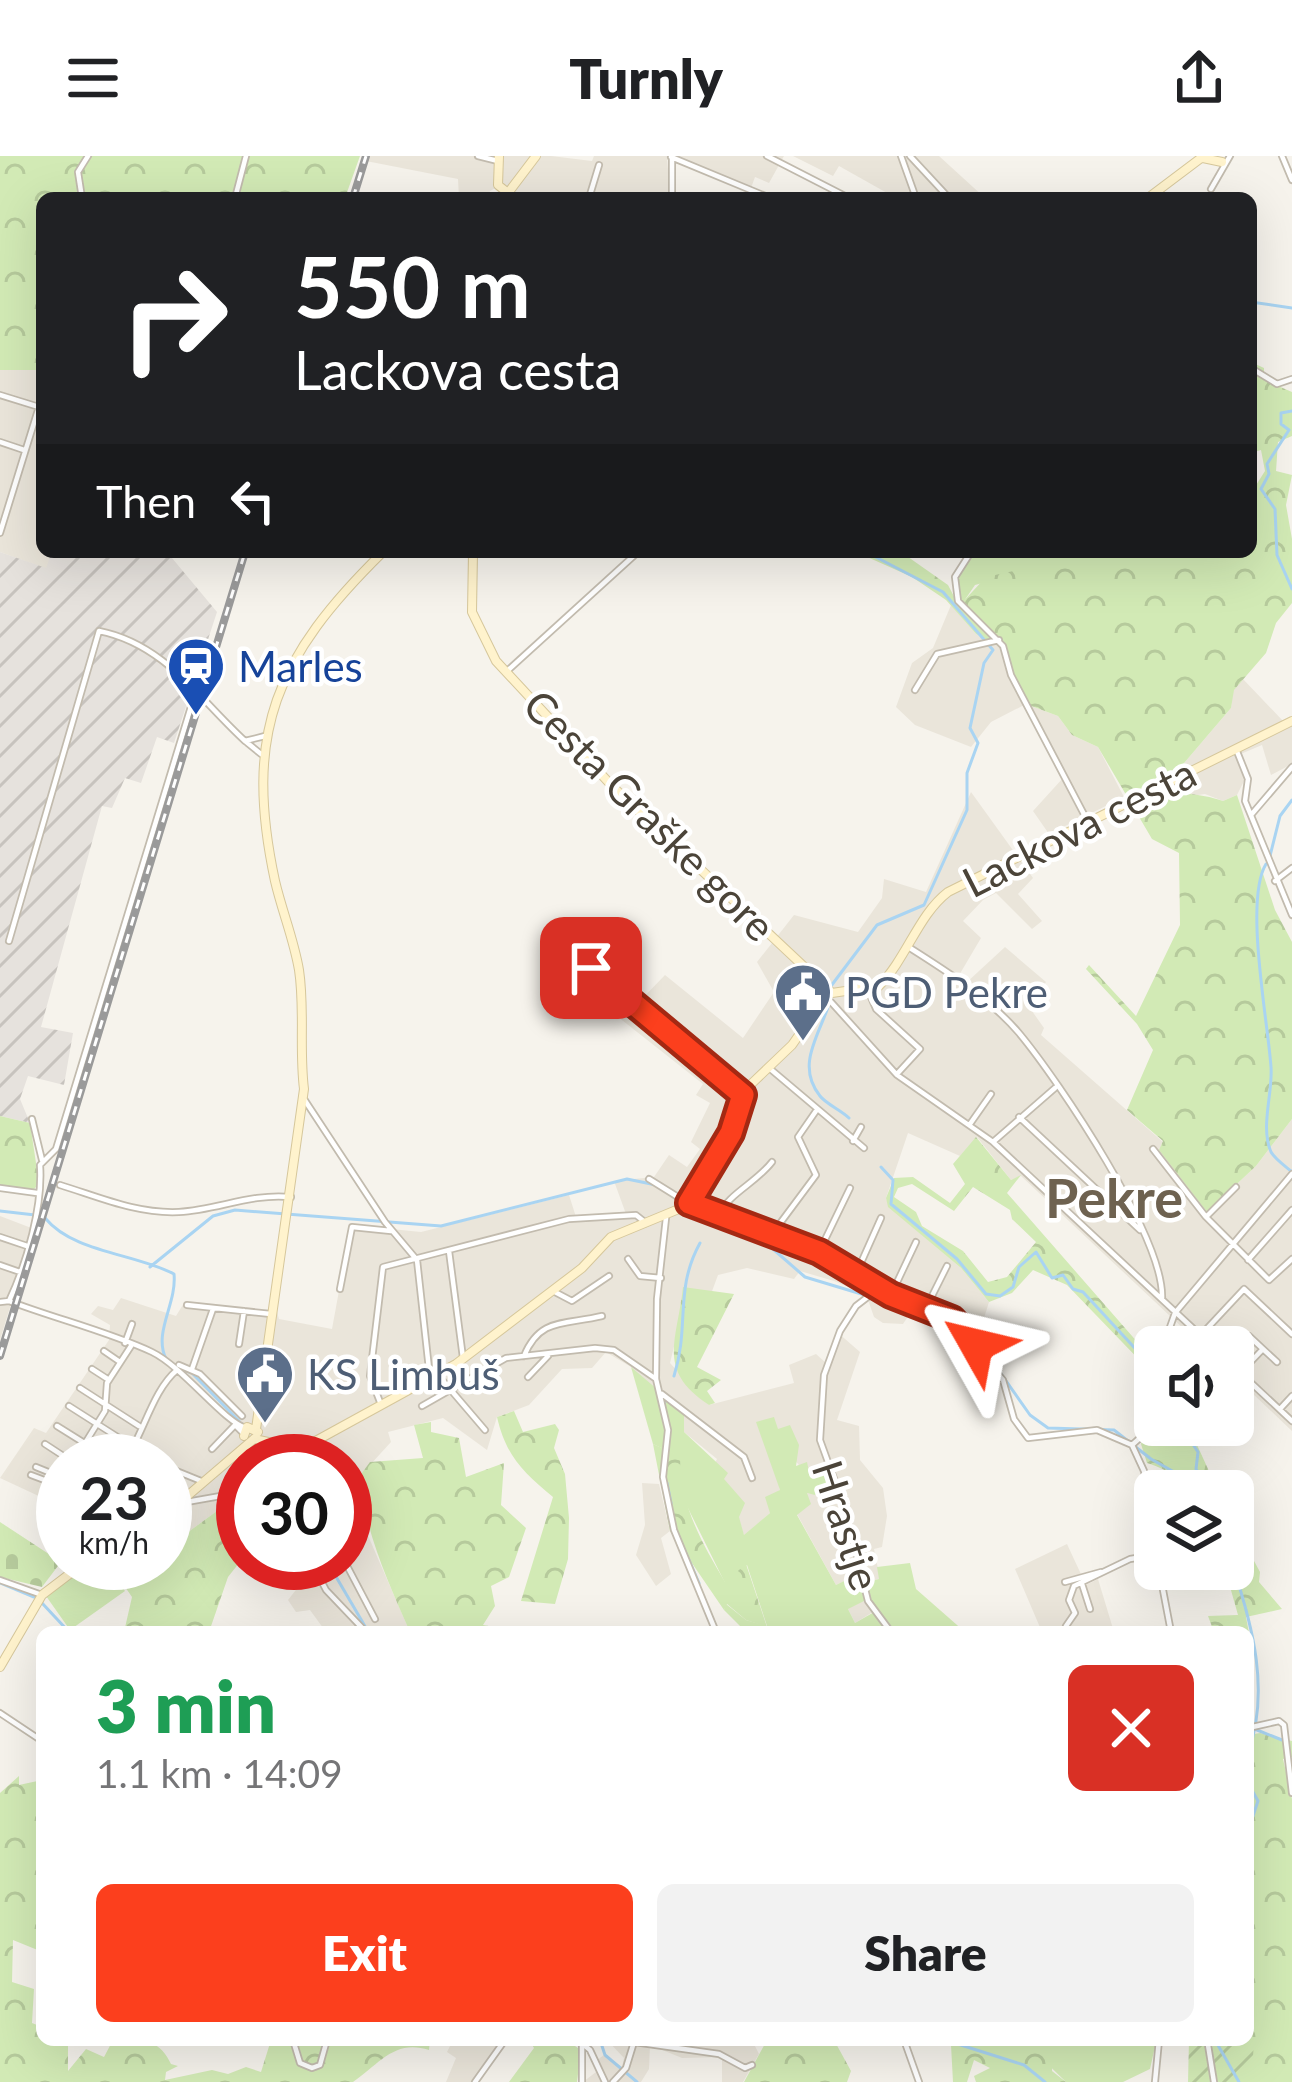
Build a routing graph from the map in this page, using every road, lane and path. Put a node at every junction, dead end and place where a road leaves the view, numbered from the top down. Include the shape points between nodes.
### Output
1 (88, 156) edge
2 (246, 156) edge
3 (478, 156) edge
4 (536, 156) edge
5 (671, 156) edge
6 (767, 156) edge
7 (901, 156) edge
8 (910, 156) edge
9 (1282, 156) edge
10 (1208, 157) edge
11 (498, 158) edge
12 (599, 165) dead end
13 (1292, 180) edge
14 (1211, 189) dead end
15 (81, 192) edge
16 (237, 192) edge
17 (504, 192) edge
18 (506, 192) edge
19 (592, 192) edge
20 (672, 192) edge
21 (756, 192) edge
22 (837, 192) edge
23 (914, 192) edge
24 (943, 192) edge
25 (1155, 192) edge
26 (1257, 372) edge
27 (1292, 379) edge
28 (0, 395) edge
29 (36, 405) edge
30 (36, 424) edge
31 (0, 442) edge
32 (24, 450) junction
33 (0, 533) edge
34 (378, 558) edge
35 (472, 558) edge
36 (631, 558) edge
37 (966, 558) edge
38 (999, 640) junction
39 (506, 672) junction
40 (196, 687) junction
41 (914, 689) dead end
42 (1292, 721) edge
43 (265, 736) junction
44 (245, 741) junction
45 (1235, 749) junction
46 (261, 754) junction
47 (1292, 766) edge
48 (1251, 815) junction
49 (1087, 820) junction
50 (1292, 868) edge
51 (1275, 881) junction
52 (1292, 915) edge
53 (9, 941) dead end
54 (910, 948) junction
55 (591, 968) dead end
56 (868, 990) junction
57 (834, 998) junction
58 (768, 1067) junction
59 (897, 1075) junction
60 (1054, 1088) junction
61 (992, 1094) dead end
62 (743, 1095) junction
63 (304, 1099) junction
64 (816, 1111) junction
65 (1019, 1118) junction
66 (32, 1119) dead end
67 (970, 1124) junction
68 (861, 1127) dead end
69 (853, 1141) junction
70 (993, 1142) junction
71 (864, 1148) dead end
72 (1153, 1149) dead end
73 (42, 1160) junction
74 (772, 1162) dead end
75 (1291, 1177) edge
76 (649, 1179) dead end
77 (60, 1185) dead end
78 (1236, 1187) dead end
79 (0, 1188) edge
80 (850, 1188) dead end
81 (37, 1193) junction
82 (291, 1197) junction
83 (689, 1203) junction
84 (1292, 1210) edge
85 (718, 1216) junction
86 (1206, 1216) junction
87 (666, 1218) junction
88 (881, 1218) dead end
89 (646, 1223) junction
90 (388, 1226) junction
91 (1144, 1234) junction
92 (0, 1237) edge
93 (780, 1240) junction
94 (916, 1242) dead end
95 (27, 1246) junction
96 (1232, 1246) junction
97 (449, 1251) junction
98 (819, 1252) junction
99 (628, 1259) dead end
100 (1292, 1259) edge
101 (417, 1260) junction
102 (1247, 1260) junction
103 (0, 1265) edge
104 (947, 1266) dead end
105 (20, 1272) junction
106 (856, 1274) junction
107 (609, 1276) dead end
108 (661, 1278) junction
109 (879, 1288) junction
110 (340, 1289) dead end
111 (551, 1289) junction
112 (891, 1295) junction
113 (1162, 1299) junction
114 (3, 1300) edge
115 (187, 1305) dead end
116 (926, 1308) junction
117 (212, 1309) junction
118 (244, 1311) junction
119 (1175, 1313) junction
120 (274, 1314) junction
121 (602, 1316) dead end
122 (133, 1324) dead end
123 (1170, 1326) edge
124 (1190, 1326) edge
125 (1210, 1326) edge
126 (1292, 1334) edge
127 (1254, 1341) edge
128 (128, 1344) junction
129 (239, 1344) dead end
130 (1263, 1349) junction
131 (104, 1352) dead end
132 (548, 1355) junction
133 (463, 1358) junction
134 (523, 1358) junction
135 (1254, 1358) edge
136 (120, 1362) junction
137 (1277, 1362) dead end
138 (178, 1367) junction
139 (92, 1369) dead end
140 (192, 1369) junction
141 (434, 1376) junction
142 (528, 1377) dead end
143 (656, 1379) junction
144 (108, 1381) junction
145 (1254, 1386) edge
146 (80, 1388) dead end
147 (211, 1390) junction
148 (452, 1393) junction
149 (662, 1394) junction
150 (1292, 1396) edge
151 (97, 1398) junction
152 (380, 1402) junction
153 (106, 1405) junction
154 (69, 1406) dead end
155 (422, 1406) dead end
156 (1280, 1409) junction
157 (242, 1416) dead end
158 (1292, 1420) edge
159 (97, 1425) junction
160 (235, 1425) junction
161 (57, 1426) dead end
162 (139, 1426) dead end
163 (485, 1430) dead end
164 (69, 1434) edge
165 (91, 1434) edge
166 (111, 1434) edge
167 (141, 1434) edge
168 (251, 1434) joint
169 (319, 1434) edge
170 (1134, 1444) edge
171 (212, 1449) dead end
172 (216, 1468) edge
173 (31, 1475) dead end
174 (36, 1477) edge
175 (192, 1477) edge
176 (752, 1478) dead end
177 (201, 1480) junction
178 (192, 1490) edge
179 (1134, 1562) edge
180 (1107, 1571) junction
181 (0, 1580) edge
182 (1065, 1582) dead end
183 (1082, 1584) junction
184 (49, 1590) edge
185 (326, 1590) edge
186 (360, 1590) edge
187 (1163, 1590) edge
188 (42, 1595) junction
189 (1090, 1609) dead end
190 (375, 1619) dead end
191 (360, 1626) edge
192 (714, 1626) edge
193 (887, 1626) edge
194 (1066, 1626) dead end
195 (1170, 1626) edge
196 (0, 1667) edge
197 (0, 1714) edge
198 (1254, 1727) edge
199 (36, 1737) edge
200 (1292, 1793) edge
201 (295, 2046) edge
202 (325, 2046) edge
203 (501, 2046) edge
204 (580, 2046) edge
205 (584, 2046) edge
206 (633, 2046) edge
207 (662, 2046) edge
208 (906, 2046) edge
209 (1158, 2046) edge
210 (1208, 2046) edge
211 (752, 2065) dead end
212 (475, 2082) edge
213 (582, 2082) edge
214 (609, 2082) edge
215 (920, 2082) edge
216 (1155, 2082) edge
217 (1214, 2082) edge

1 - 15 street via 78,172
2 - 16 street
3 - 11 street
4 - 18 street
5 - 20 street
5 - 21 street
6 - 22 street
7 - 23 street
8 - 24 street
9 - 13 street
10 - 14 street
10 - 25 street
11 - 17 street
12 - 19 street
26 - 27 street via 1277,384
28 - 29 street
30 - 32 street
31 - 32 street
32 - 33 street
34 - 43 street via 301,649
35 - 39 street, Cesta Graške gore via 477,630
36 - 39 street
37 - 38 street via 956,595
38 - 41 street via 937,654
38 - 49 street
39 - 57 street, Cesta Graške gore via 628,802
40 - 44 street
40 - 53 street via 141,645 99,632
40 - 73 street via 56,1149
42 - 45 street, Lackova cesta
43 - 44 street
43 - 46 street
44 - 46 street
45 - 48 street
45 - 49 street, Lackova cesta
46 - 63 street via 268,846 300,973
47 - 48 street
48 - 51 street
49 - 54 street, Lackova cesta via 941,897
50 - 51 street
51 - 52 street
54 - 56 street, Lackova cesta
54 - 60 street via 1016,1030
55 - 62 street
56 - 57 street
56 - 59 street via 876,1009 920,1049
57 - 58 street
57 - 59 street via 852,1032
58 - 62 street
58 - 64 street
59 - 67 street
60 - 65 street
60 - 91 street via 1101,1150
61 - 67 street
62 - 83 street via 731,1133
63 - 82 street
63 - 90 street
64 - 69 street
64 - 93 street via 798,1137 816,1175 781,1222
65 - 70 street
65 - 91 street
66 - 73 street
67 - 70 street
68 - 69 street
69 - 71 street
70 - 113 street
72 - 86 street
73 - 81 street
74 - 85 street
75 - 96 street
76 - 83 street
77 - 82 street via 158,1212
78 - 86 street
79 - 81 street
80 - 98 street
81 - 95 street
82 - 120 street
83 - 85 street
83 - 87 street
84 - 102 street
85 - 93 street
86 - 96 street
87 - 89 street
87 - 108 street
88 - 106 street
89 - 97 street via 636,1215 598,1215
89 - 111 street via 611,1238
90 - 101 street
90 - 110 street via 352,1227
91 - 113 street
92 - 95 street
93 - 98 street
94 - 112 street
95 - 105 street
96 - 102 street
96 - 119 street
97 - 101 street
97 - 133 street
98 - 106 street
99 - 108 street via 640,1276
100 - 102 street via 1271,1281
101 - 141 street
101 - 152 street via 383,1268 370,1376
103 - 105 street
104 - 116 street
105 - 114 street
106 - 109 street
107 - 111 street via 572,1301
108 - 143 street
109 - 112 street
109 - 193 street, Hrastje via 840,1331 824,1375 820,1440 868,1601
111 - 133 street
112 - 116 street
113 - 119 street
114 - 128 street
115 - 117 street
116 - 170 street via 965,1329 1004,1380 1028,1438 1097,1430
117 - 118 street
117 - 140 street
118 - 120 street
118 - 129 street
119 - 123 street
119 - 124 street
120 - 168 street
121 - 134 street via 537,1330
122 - 128 street
125 - 126 street via 1244,1288
127 - 130 street
128 - 136 street
128 - 138 street
130 - 135 street
130 - 137 street
131 - 136 street
132 - 134 street
132 - 142 street
132 - 143 street via 609,1348
133 - 141 street
134 - 148 street via 495,1363
136 - 144 street
138 - 140 street
138 - 147 street
138 - 167 street via 158,1387
139 - 144 street
140 - 147 street
141 - 148 street
141 - 152 street
143 - 149 street
144 - 151 street
144 - 153 street
145 - 156 street
146 - 151 street
147 - 157 street
147 - 160 street
148 - 155 street
148 - 163 street
149 - 176 street, Hrastje via 744,1457
149 - 192 street via 662,1477
150 - 156 street
151 - 153 street
152 - 169 street
153 - 159 street
153 - 162 street
154 - 159 street
156 - 158 street
159 - 165 street
159 - 166 street
160 - 168 street
160 - 171 street
161 - 164 street
172 - 177 street
173 - 174 street
175 - 177 street
177 - 178 street
179 - 180 street
180 - 182 street
180 - 183 street
181 - 188 street
183 - 189 street
183 - 194 street via 1071,1589 1075,1613
184 - 188 street
185 - 191 street
186 - 190 street
187 - 195 street
188 - 196 street
197 - 199 street
198 - 200 street via 1280,1720
201 - 202 street via 300,2063 312,2068
203 - 212 street
204 - 213 street
205 - 214 street
206 - 214 street via 624,2071
207 - 211 street
208 - 215 street
209 - 216 street
210 - 217 street

